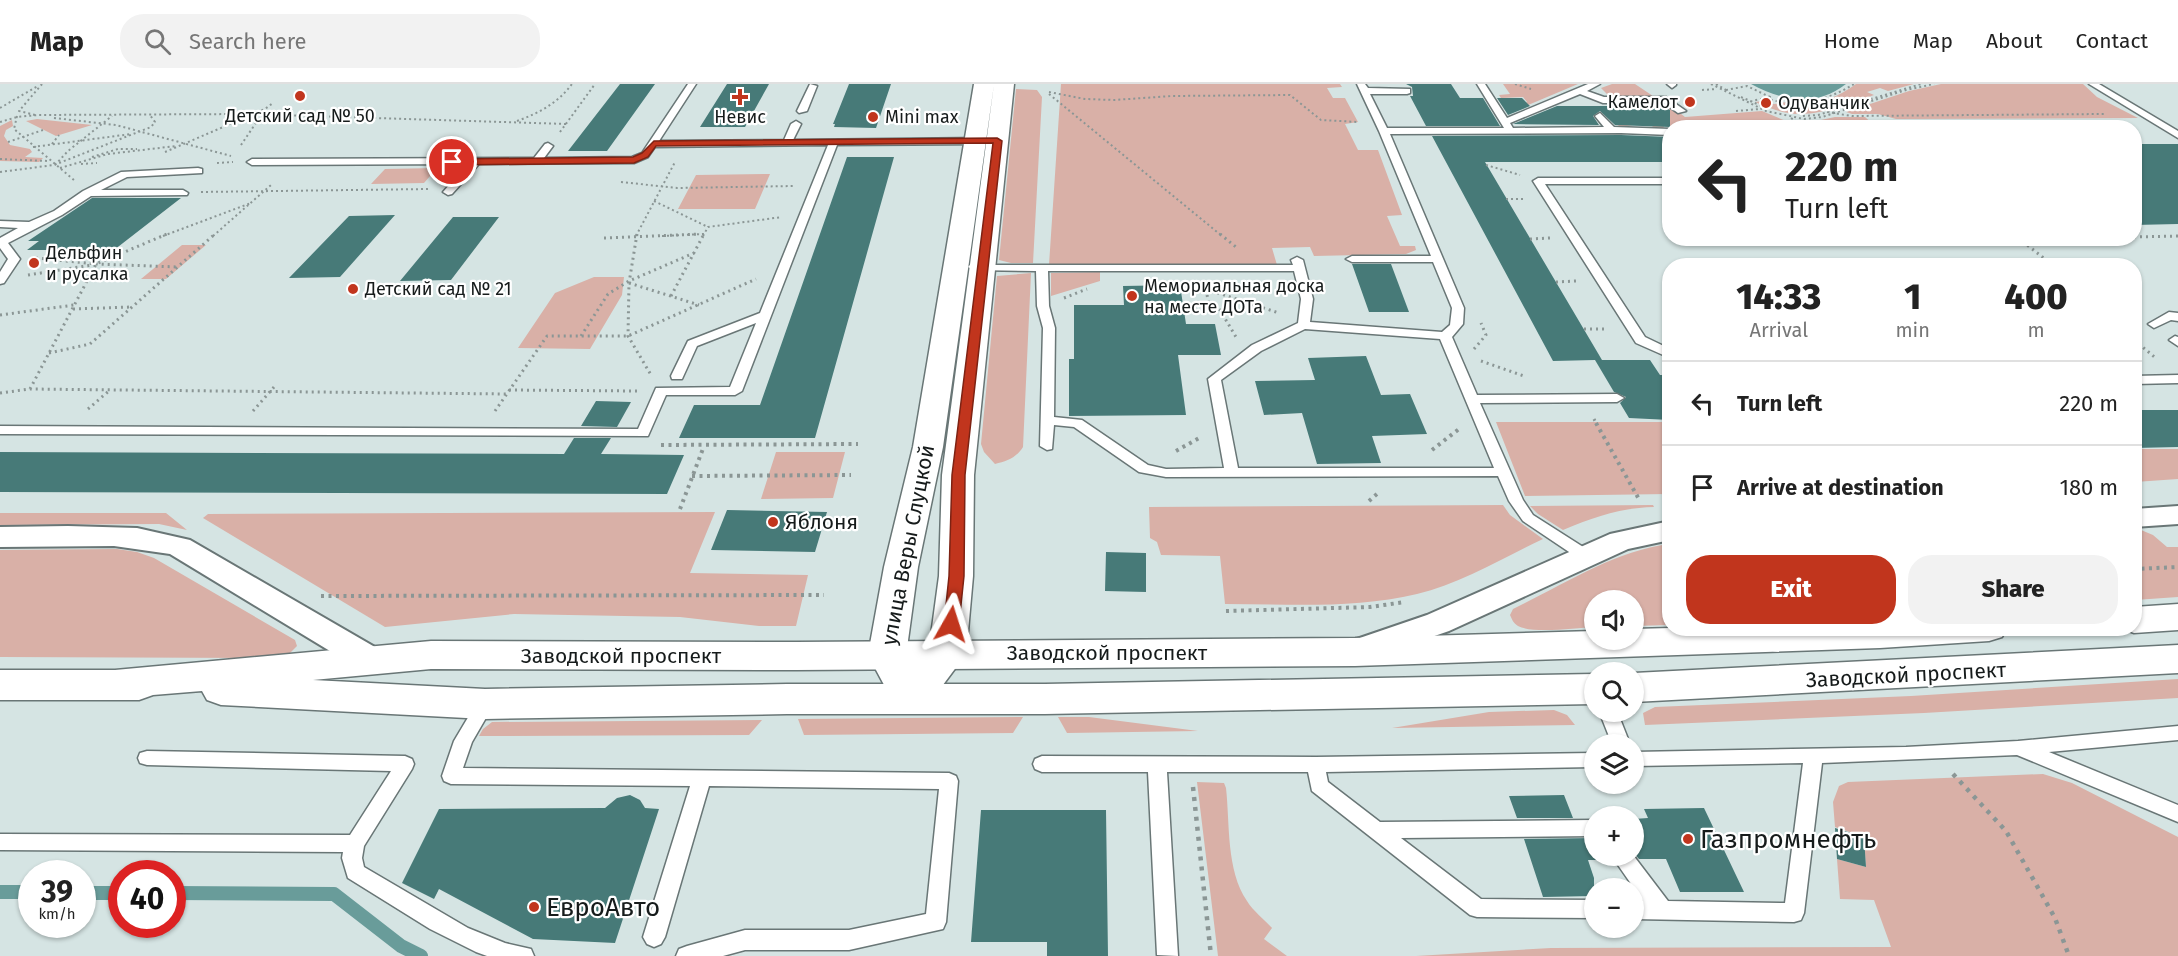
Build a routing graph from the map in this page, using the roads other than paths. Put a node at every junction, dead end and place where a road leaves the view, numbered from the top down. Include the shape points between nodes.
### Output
1 (692, 84) edge
2 (984, 84) edge
3 (1004, 84) edge
4 (1481, 84) edge
5 (1596, 84) edge
6 (2093, 84) edge
7 (813, 86) dead end
8 (1363, 88) edge
9 (1407, 91) dead end
10 (1580, 91) junction
11 (802, 111) dead end
12 (1681, 111) dead end
13 (1600, 116) dead end
14 (1440, 120) dead end
15 (796, 124) dead end
16 (1507, 126) junction
17 (1382, 127) junction
18 (1446, 130) junction
19 (1611, 130) junction
20 (1662, 132) edge
21 (2178, 135) edge
22 (834, 141) junction
23 (986, 141) junction
24 (787, 143) junction
25 (654, 144) junction
26 (548, 146) road end
27 (252, 162) road end
28 (475, 162) junction
29 (536, 162) junction
30 (198, 171) dead end
31 (1662, 181) edge
32 (450, 191) road end
33 (87, 193) junction
34 (183, 193) road end
35 (0, 224) edge
36 (31, 225) junction
37 (1, 243) edge
38 (1352, 259) dead end
39 (1438, 259) junction
40 (969, 267) junction
41 (1042, 267) junction
42 (1, 280) edge
43 (765, 315) junction
44 (2178, 317) edge
45 (2154, 324) dead end
46 (1304, 325) junction
47 (1445, 336) junction
48 (1662, 350) edge
49 (677, 376) dead end
50 (2178, 379) edge
51 (2142, 380) edge
52 (1617, 398) dead end
53 (1473, 399) junction
54 (1048, 421) junction
55 (0, 430) edge
56 (1047, 447) dead end
57 (1504, 472) junction
58 (1232, 473) junction
59 (2178, 515) edge
60 (2142, 517) edge
61 (1662, 533) edge
62 (0, 537) edge
63 (1586, 556) junction
64 (2178, 617) edge
65 (2142, 619) edge
66 (1827, 636) edge
67 (1355, 652) junction
68 (947, 654) junction
69 (887, 655) junction
70 (369, 659) junction
71 (2178, 659) edge
72 (118, 684) junction
73 (0, 685) edge
74 (1644, 687) edge
75 (1584, 689) edge
76 (911, 698) junction
77 (485, 704) junction
78 (2178, 734) edge
79 (2018, 748) junction
80 (1813, 757) junction
81 (147, 758) dead end
82 (1644, 759) edge
83 (1584, 760) edge
84 (1042, 764) dead end
85 (1157, 764) junction
86 (1316, 765) junction
87 (702, 779) junction
88 (2178, 814) edge
89 (1584, 828) edge
90 (1377, 830) junction
91 (0, 842) edge
92 (355, 844) junction
93 (1629, 866) edge
94 (1584, 909) edge
95 (1644, 910) edge
96 (1662, 910) junction
97 (654, 937) dead end
98 (1168, 955) edge
99 (523, 956) edge
100 (687, 956) edge

1 - 25 lane
2 - 23 main road, улица Веры Слуцкой
3 - 23 main road, улица Веры Слуцкой
4 - 16 lane
5 - 10 lane
6 - 21 lane
7 - 11 lane
8 - 9 lane
8 - 17 lane
10 - 12 lane via 1603,100 1666,100
10 - 16 lane
13 - 19 lane
14 - 18 lane
15 - 24 lane
16 - 18 lane
16 - 19 lane
17 - 18 lane
17 - 39 lane
19 - 20 lane
22 - 23 lane
22 - 24 lane
22 - 43 lane
23 - 40 main road, улица Веры Слуцкой
24 - 25 lane
25 - 29 lane via 634,160
26 - 29 lane
27 - 28 lane
28 - 29 lane
28 - 32 lane
30 - 33 lane via 125,174
31 - 48 lane via 1538,181 1640,340
33 - 34 lane
33 - 36 lane
35 - 36 lane
36 - 37 lane
37 - 42 lane via 14,259
38 - 39 lane
39 - 47 lane via 1460,316 1456,327
40 - 41 lane
40 - 68 main road, улица Веры Слуцкой via 956,576
40 - 69 main road, улица Веры Слуцкой via 901,567
41 - 46 lane via 1262,268 1298,264 1306,299
41 - 54 lane via 1043,306 1049,328
43 - 49 lane via 692,344
43 - 55 lane via 735,391 662,391 643,433
44 - 45 lane via 2169,316
46 - 47 lane
46 - 58 lane via 1285,331 1214,379
47 - 53 lane
50 - 51 lane
52 - 53 lane
53 - 57 lane
54 - 56 lane
54 - 58 lane via 1077,423 1144,469
57 - 58 lane
57 - 63 lane via 1528,518
59 - 60 street
61 - 63 street via 1620,541
62 - 70 street via 136,538 180,547
63 - 67 street via 1438,623
64 - 65 main road
66 - 67 main road, Заводской проспект
67 - 68 main road, Заводской проспект
68 - 69 main road, Заводской проспект
68 - 76 main road
69 - 70 main road, Заводской проспект via 431,655
69 - 76 main road, улица Веры Слуцкой
70 - 72 main road, Заводской проспект
71 - 74 main road, Заводской проспект
72 - 73 main road, Заводской проспект
72 - 77 main road, Заводской проспект
75 - 76 main road, Заводской проспект
76 - 77 main road, Заводской проспект
77 - 87 lane via 464,741 451,776
78 - 79 lane
79 - 80 lane
79 - 88 lane
80 - 82 lane
80 - 96 lane via 1794,913
81 - 92 lane via 405,764
83 - 86 lane
84 - 85 lane
85 - 86 lane
85 - 98 lane
86 - 90 lane via 1319,786
87 - 97 lane
87 - 100 lane via 949,781 936,922 849,940 746,940
89 - 90 lane
90 - 94 lane via 1477,908
91 - 92 lane
92 - 99 lane via 355,872 469,939
93 - 96 lane
95 - 96 lane

